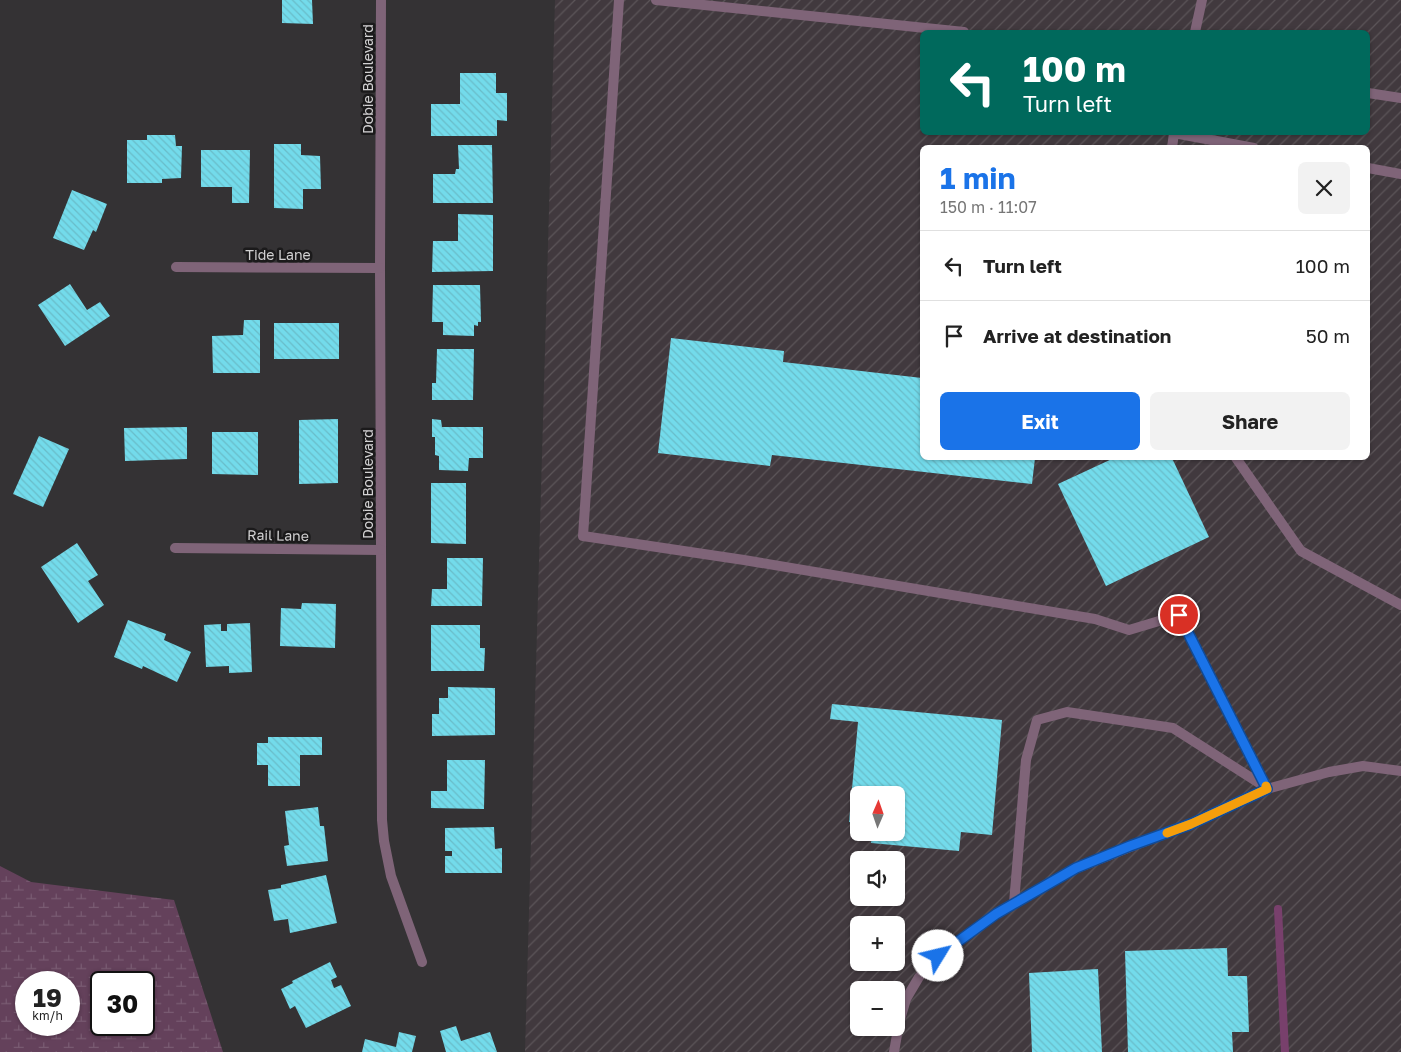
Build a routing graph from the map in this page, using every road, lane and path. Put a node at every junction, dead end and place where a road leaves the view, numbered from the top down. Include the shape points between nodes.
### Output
1 (381, 0) edge
2 (619, 0) edge
3 (656, 0) edge
4 (1202, 0) edge
5 (945, 30) edge
6 (1195, 30) edge
7 (1370, 93) edge
8 (1401, 98) edge
9 (1185, 135) edge
10 (1238, 145) edge
11 (1370, 168) edge
12 (1401, 174) edge
13 (176, 267) dead end
14 (380, 268) junction
15 (1237, 460) edge
16 (174, 548) dead end
17 (381, 550) junction
18 (1401, 604) edge
19 (1401, 771) edge
20 (1267, 789) junction
21 (1014, 903) junction
22 (422, 962) dead end
23 (894, 1052) edge

1 - 14 street, Dobie Boulevard
2 - 20 street via 583,536 1095,619 1129,630 1179,615
3 - 5 street
4 - 6 street
7 - 8 street
9 - 10 street
11 - 12 street
13 - 14 street, Tide Lane
14 - 17 street, Dobie Boulevard
15 - 18 street via 1300,551
16 - 17 street, Rail Lane
17 - 22 street, Dobie Boulevard via 384,841 391,876
19 - 20 street via 1363,766
20 - 21 street via 1191,824 1076,868
20 - 21 street via 1173,728 1067,712 1037,720 1026,760
21 - 23 street via 938,956 919,977 906,999

